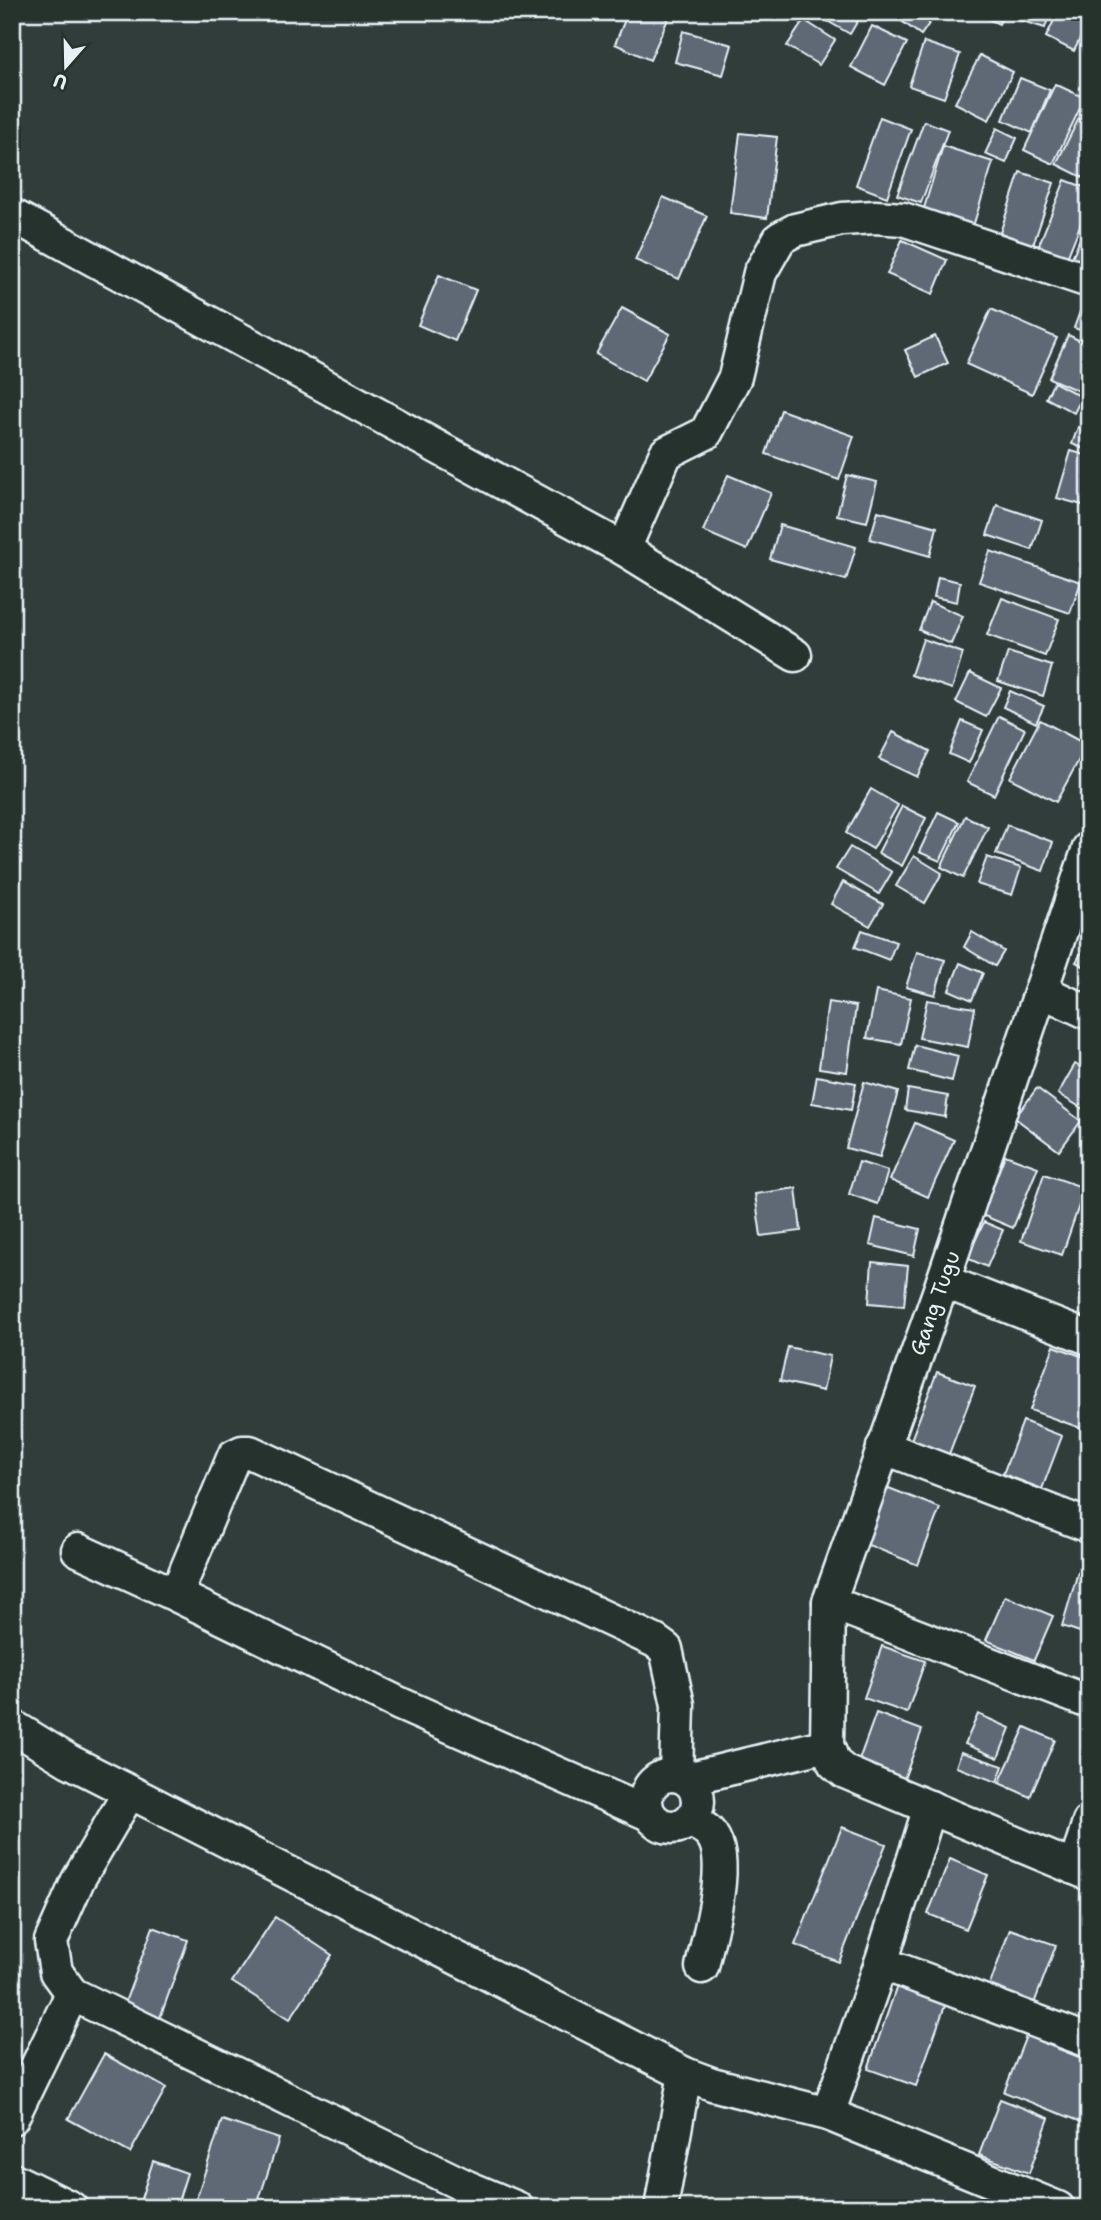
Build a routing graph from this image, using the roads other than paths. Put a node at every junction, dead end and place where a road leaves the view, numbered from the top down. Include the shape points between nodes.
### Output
1 (12, 215) edge
2 (1089, 281) edge
3 (624, 549) junction
4 (795, 655) dead end
5 (1089, 848) edge
6 (1042, 991) junction
7 (1089, 1013) edge
8 (943, 1281) junction
9 (1089, 1338) edge
10 (883, 1447) junction
11 (1089, 1526) edge
12 (78, 1550) dead end
13 (176, 1595) junction
14 (829, 1602) junction
15 (1089, 1702) edge
16 (12, 1726) edge
17 (830, 1754) junction
18 (681, 1777) junction
19 (130, 1793) junction
20 (930, 1807) junction
21 (649, 1814) junction
22 (690, 1820) junction
23 (1089, 1822) edge
24 (1082, 1871) edge
25 (881, 1963) junction
26 (702, 1967) dead end
27 (72, 1994) junction
28 (1089, 2041) edge
29 (698, 2079) junction
30 (828, 2113) junction
31 (12, 2118) edge
32 (12, 2179) edge
33 (461, 2197) edge
34 (71, 2208) edge
35 (517, 2208) edge
36 (661, 2208) edge
37 (1058, 2208) edge

1 - 3 street
2 - 3 street via 903,219 842,219 780,238 760,273 735,376 706,433 666,453
3 - 4 street
5 - 6 street, Gang Tugu
6 - 7 street
6 - 8 street, Gang Tugu
8 - 9 street
8 - 10 street, Gang Tugu
10 - 11 street
10 - 14 street, Gang Tugu
12 - 13 street
13 - 18 street via 234,1456 250,1452 666,1649 678,1705
13 - 21 street via 400,1704
14 - 15 street
14 - 17 street, Gang Tugu
16 - 19 street
17 - 18 street
17 - 20 street via 845,1772
18 - 21 street via 664,1776 653,1782 646,1791
18 - 22 street via 695,1788 698,1799
19 - 27 street via 78,1880 51,1941 56,1972
19 - 29 street
20 - 24 street
20 - 25 street
21 - 22 street via 668,1827
22 - 26 street via 709,1831 719,1855 718,1886
23 - 24 street
25 - 28 street
25 - 30 street
27 - 31 street
27 - 33 street
29 - 30 street
29 - 36 street
30 - 37 street
32 - 34 street
33 - 35 street

